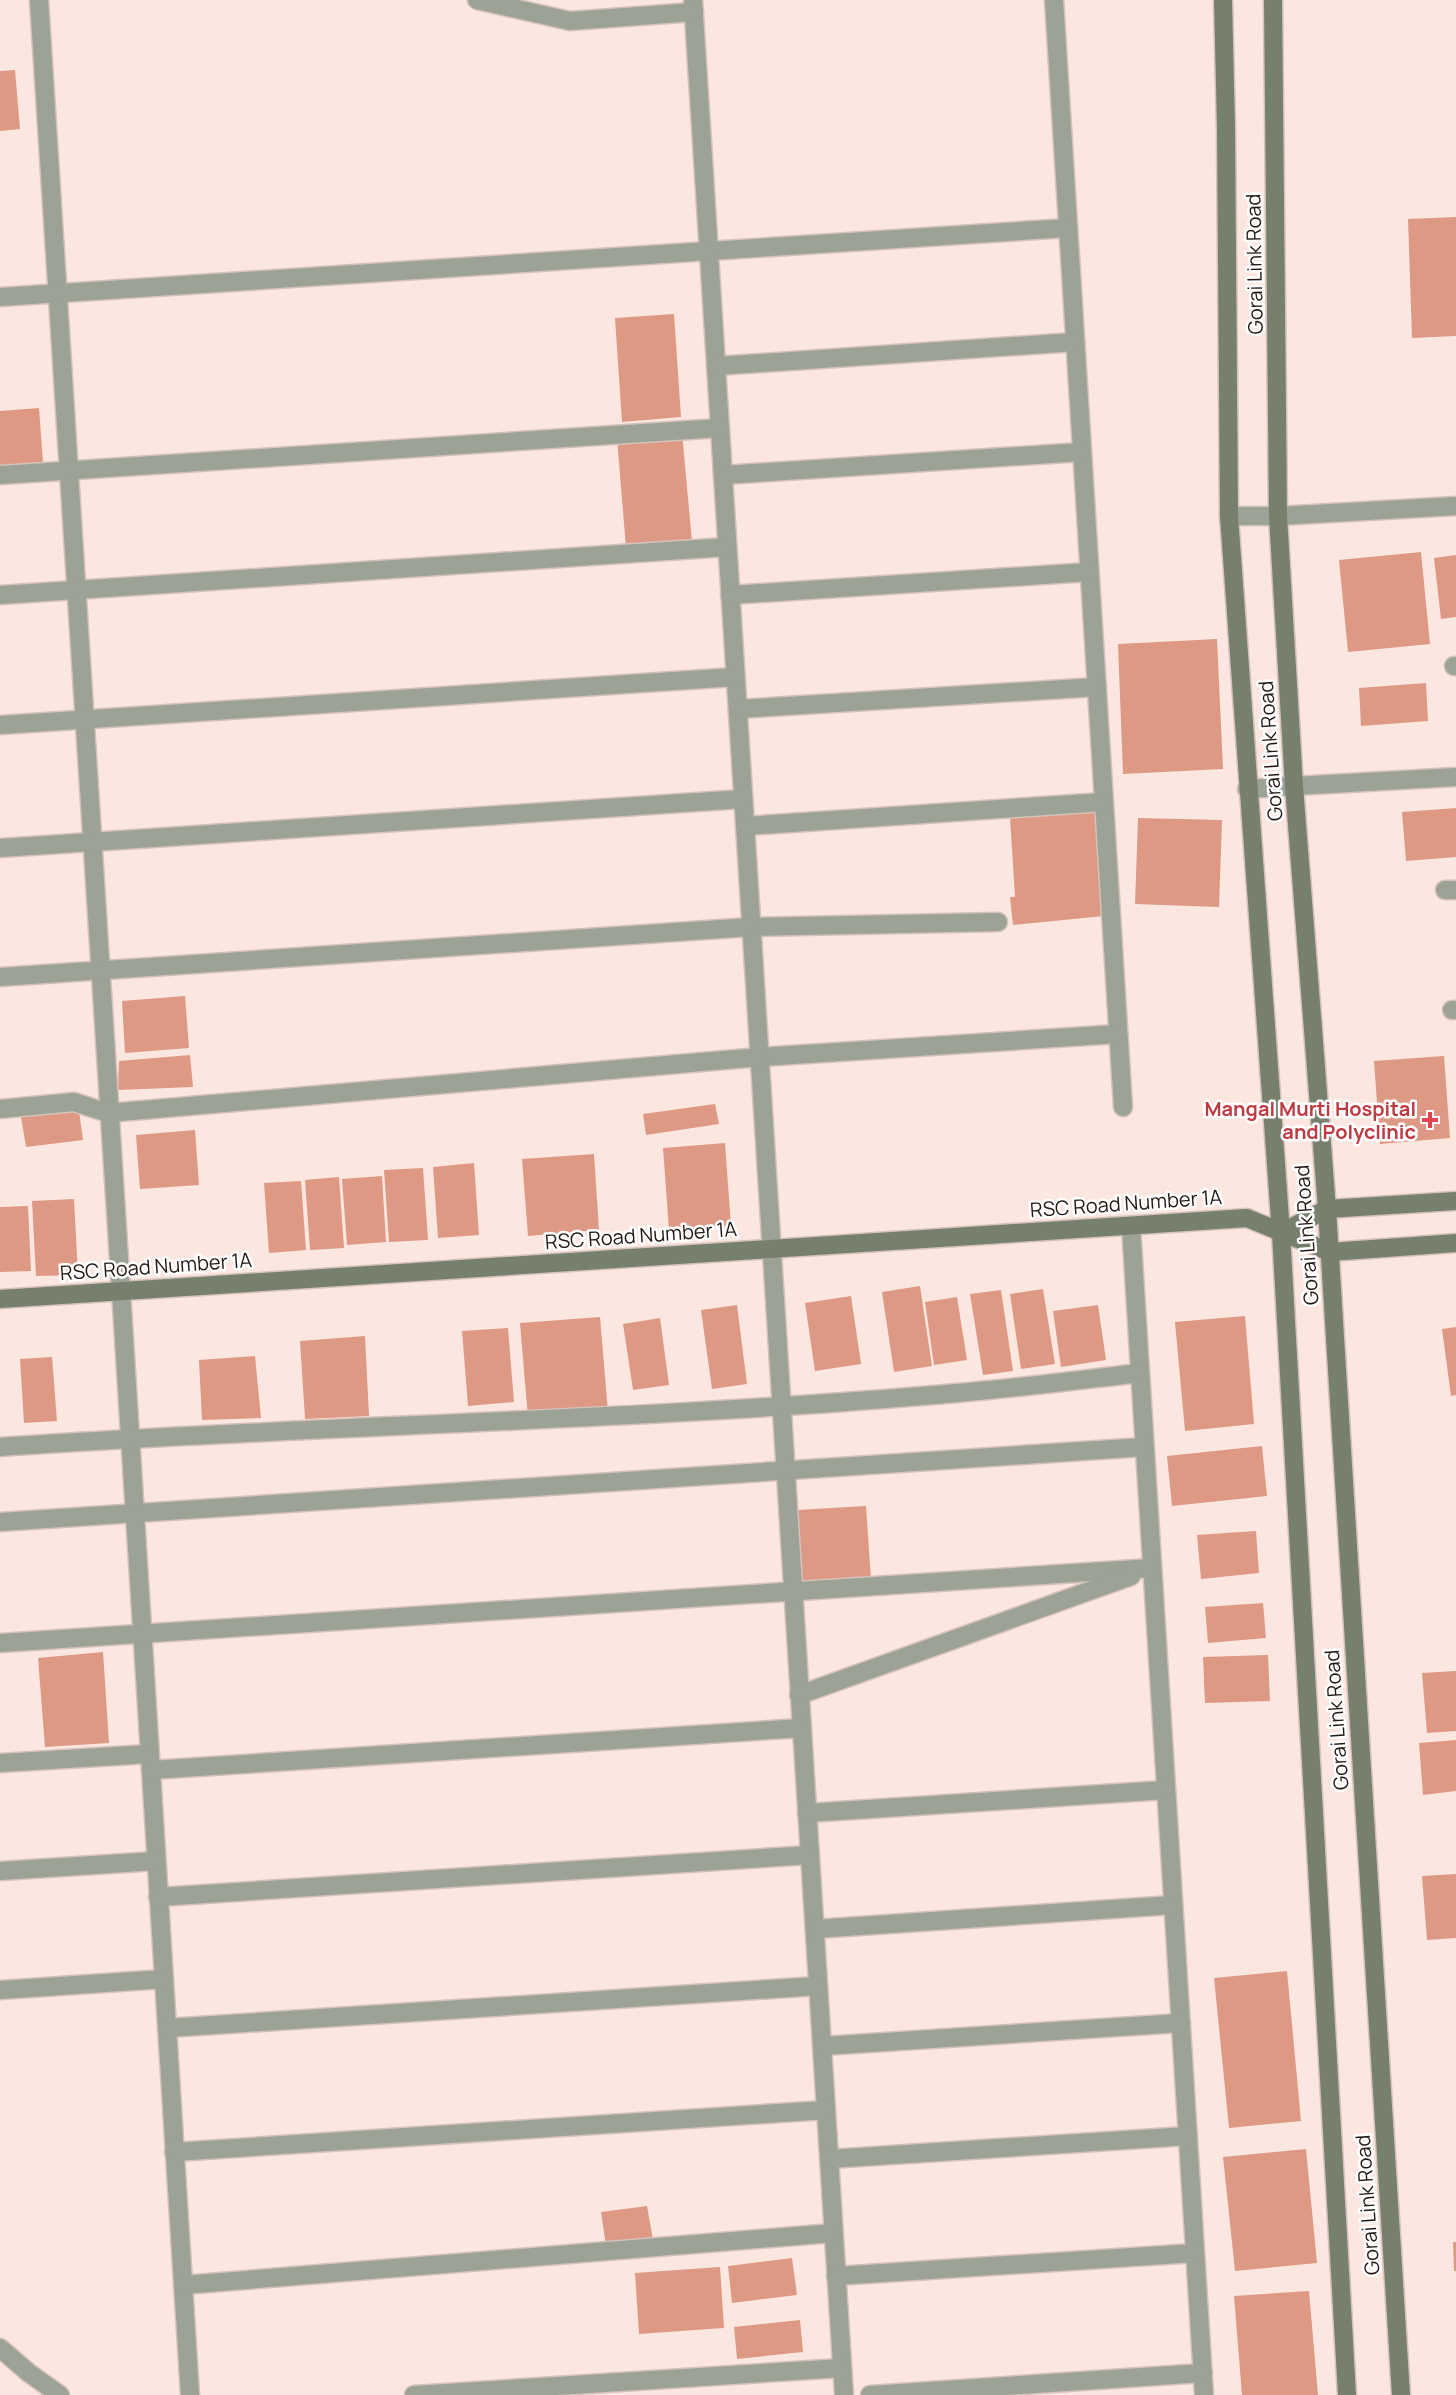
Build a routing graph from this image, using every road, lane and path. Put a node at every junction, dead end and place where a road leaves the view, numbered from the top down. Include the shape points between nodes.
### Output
1 (39, 0) edge
2 (477, 0) edge
3 (1053, 0) edge
4 (1223, 0) edge
5 (1274, 0) edge
6 (693, 6) edge
7 (1068, 228) junction
8 (709, 250) junction
9 (58, 293) junction
10 (0, 297) edge
11 (1075, 342) junction
12 (716, 366) junction
13 (720, 428) junction
14 (1082, 452) junction
15 (69, 471) junction
16 (0, 475) edge
17 (723, 475) junction
18 (1456, 506) edge
19 (1228, 516) junction
20 (1278, 516) junction
21 (727, 548) junction
22 (1089, 572) junction
23 (76, 590) junction
24 (0, 595) edge
25 (730, 595) junction
26 (735, 677) junction
27 (1097, 687) junction
28 (738, 709) junction
29 (84, 719) junction
30 (0, 725) edge
31 (1456, 777) edge
32 (1294, 786) junction
33 (1247, 789) junction
34 (743, 799) junction
35 (1104, 802) junction
36 (745, 826) junction
37 (92, 842) junction
38 (0, 848) edge
39 (998, 921) dead end
40 (751, 927) junction
41 (100, 970) junction
42 (0, 976) edge
43 (1118, 1034) junction
44 (760, 1057) junction
45 (1123, 1107) dead end
46 (0, 1109) edge
47 (108, 1113) junction
48 (1456, 1201) edge
49 (1327, 1209) junction
50 (1131, 1226) junction
51 (1281, 1233) junction
52 (1456, 1243) edge
53 (772, 1249) junction
54 (1329, 1252) junction
55 (121, 1291) junction
56 (0, 1299) edge
57 (1140, 1373) junction
58 (780, 1406) junction
59 (130, 1438) junction
60 (1144, 1447) junction
61 (0, 1448) edge
62 (786, 1471) junction
63 (135, 1513) junction
64 (0, 1522) edge
65 (1152, 1568) junction
66 (793, 1591) junction
67 (142, 1633) junction
68 (0, 1642) edge
69 (799, 1695) junction
70 (802, 1728) junction
71 (150, 1762) junction
72 (0, 1763) edge
73 (1166, 1790) junction
74 (807, 1813) junction
75 (810, 1855) junction
76 (156, 1861) junction
77 (0, 1871) edge
78 (158, 1897) junction
79 (1173, 1905) junction
80 (814, 1929) junction
81 (164, 1979) junction
82 (818, 1986) junction
83 (0, 1989) edge
84 (1181, 2023) junction
85 (167, 2028) junction
86 (822, 2046) junction
87 (826, 2110) junction
88 (1188, 2136) junction
89 (174, 2152) junction
90 (829, 2159) junction
91 (833, 2234) junction
92 (1195, 2253) junction
93 (836, 2276) junction
94 (183, 2285) junction
95 (1, 2350) edge
96 (842, 2368) junction
97 (1203, 2373) junction
98 (60, 2395) edge
99 (190, 2395) edge
100 (414, 2395) edge
101 (844, 2395) edge
102 (870, 2395) edge
103 (1204, 2395) edge
104 (1347, 2395) edge
105 (1401, 2395) edge

1 - 9 street
2 - 6 street via 570,21
3 - 7 street
4 - 19 main road, Gorai Link Road
5 - 20 main road, Gorai Link Road
6 - 8 street
7 - 8 street
7 - 11 street
8 - 9 street
8 - 12 street
9 - 10 street
9 - 15 street
11 - 12 street
11 - 14 street
12 - 13 street
13 - 15 street
13 - 17 street
14 - 17 street
14 - 22 street
15 - 16 street
15 - 23 street
17 - 21 street
18 - 20 street
19 - 20 street
19 - 33 main road, Gorai Link Road
20 - 32 main road, Gorai Link Road
21 - 23 street
21 - 25 street
22 - 25 street
22 - 27 street
23 - 24 street
23 - 29 street
25 - 26 street
26 - 28 street
26 - 29 street
27 - 28 street
27 - 35 street
28 - 34 street
29 - 30 street
29 - 37 street
31 - 32 street
32 - 33 street
32 - 49 main road, Gorai Link Road
33 - 51 main road, Gorai Link Road
34 - 36 street
34 - 37 street
35 - 36 street
35 - 43 street
36 - 40 street
37 - 38 street
37 - 41 street
39 - 40 street
40 - 41 street
40 - 44 street
41 - 42 street
41 - 47 street
43 - 44 street
43 - 45 street
44 - 47 street
44 - 53 street
46 - 47 street via 74,1102
47 - 55 street
48 - 49 main road
49 - 51 main road
49 - 54 main road, Gorai Link Road
50 - 51 main road, RSC Road Number 1A via 1247,1218
50 - 53 main road, RSC Road Number 1A
50 - 57 street
51 - 54 main road, RSC Road Number 1A
51 - 104 main road, Gorai Link Road
52 - 54 main road
53 - 55 main road, RSC Road Number 1A
53 - 58 street
54 - 105 main road, Gorai Link Road
55 - 56 main road, RSC Road Number 1A
55 - 59 street
57 - 58 street via 959,1393
57 - 60 street
58 - 59 street
58 - 62 street
59 - 61 street
59 - 63 street
60 - 62 street
60 - 65 street
62 - 63 street
62 - 66 street
63 - 64 street
63 - 67 street
65 - 66 street
65 - 69 street
65 - 73 street
66 - 67 street
66 - 69 street
67 - 68 street
67 - 71 street
69 - 70 street
70 - 71 street
70 - 74 street
71 - 72 street
71 - 76 street
73 - 74 street
73 - 79 street
74 - 75 street
75 - 78 street
75 - 80 street
76 - 77 street
76 - 78 street
78 - 81 street
79 - 80 street
79 - 84 street
80 - 82 street
81 - 83 street
81 - 85 street
82 - 85 street
82 - 86 street
84 - 86 street
84 - 88 street
85 - 89 street
86 - 87 street
87 - 89 street
87 - 90 street
88 - 90 street
88 - 92 street
89 - 94 street
90 - 91 street
91 - 93 street
91 - 94 street
92 - 93 street
92 - 97 street
93 - 96 street
94 - 99 street
95 - 98 street
96 - 100 street
96 - 101 street
97 - 102 street
97 - 103 street

